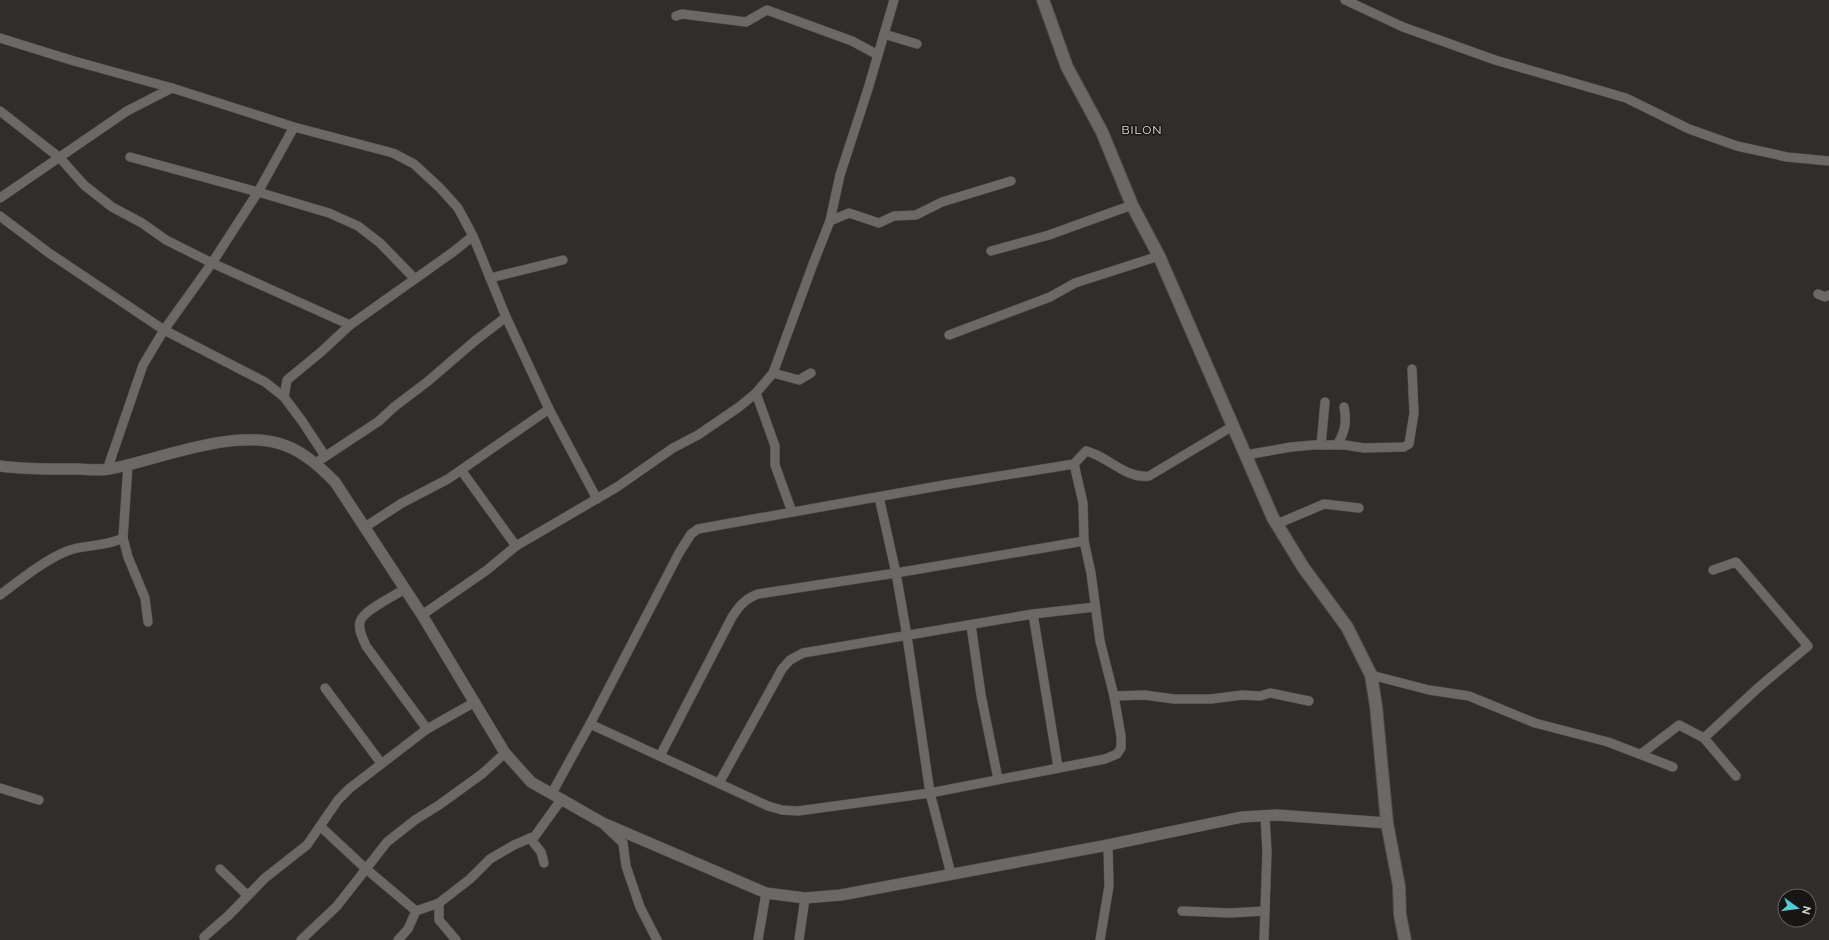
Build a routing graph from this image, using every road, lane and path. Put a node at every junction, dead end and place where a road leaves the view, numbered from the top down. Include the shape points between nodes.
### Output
1 (894, 0) edge
2 (1043, 0) edge
3 (1345, 0) edge
4 (676, 16) dead end
5 (884, 34) junction
6 (0, 38) edge
7 (917, 44) dead end
8 (878, 55) junction
9 (172, 88) junction
10 (0, 111) edge
11 (294, 127) junction
12 (130, 157) dead end
13 (60, 158) junction
14 (1829, 161) edge
15 (1011, 181) dead end
16 (258, 192) junction
17 (0, 198) edge
18 (1132, 205) junction
19 (0, 216) edge
20 (830, 221) junction
21 (473, 236) junction
22 (990, 251) dead end
23 (1159, 256) junction
24 (563, 260) dead end
25 (212, 263) junction
26 (490, 278) junction
27 (415, 279) junction
28 (1818, 294) dead end
29 (1829, 295) edge
30 (506, 317) junction
31 (350, 325) junction
32 (164, 330) junction
33 (949, 335) dead end
34 (1412, 369) dead end
35 (811, 373) dead end
36 (773, 374) junction
37 (287, 380) junction
38 (269, 385) junction
39 (756, 393) junction
40 (284, 397) junction
41 (1325, 402) dead end
42 (1344, 407) dead end
43 (549, 409) junction
44 (1233, 426) junction
45 (1321, 445) junction
46 (1337, 445) junction
47 (1246, 455) junction
48 (325, 456) junction
49 (316, 464) junction
50 (1074, 464) junction
51 (128, 465) junction
52 (0, 467) edge
53 (106, 470) junction
54 (461, 470) junction
55 (879, 497) junction
56 (597, 499) junction
57 (1359, 508) dead end
58 (792, 512) junction
59 (1277, 524) junction
60 (365, 527) junction
61 (123, 538) junction
62 (1084, 541) junction
63 (516, 546) junction
64 (1713, 570) dead end
65 (896, 573) junction
66 (405, 589) junction
67 (0, 595) edge
68 (1095, 607) junction
69 (1033, 614) junction
70 (422, 615) junction
71 (148, 622) dead end
72 (971, 625) junction
73 (908, 636) junction
74 (1371, 675) junction
75 (325, 688) dead end
76 (1114, 696) junction
77 (475, 702) junction
78 (1309, 702) dead end
79 (590, 724) junction
80 (427, 729) junction
81 (1704, 738) junction
82 (505, 753) junction
83 (1641, 754) junction
84 (660, 756) junction
85 (381, 763) junction
86 (1673, 766) dead end
87 (1058, 767) junction
88 (1736, 776) dead end
89 (998, 779) junction
90 (719, 783) junction
91 (0, 788) edge
92 (552, 793) junction
93 (930, 793) junction
94 (39, 800) dead end
95 (561, 800) junction
96 (1265, 816) junction
97 (603, 823) junction
98 (1387, 823) junction
99 (321, 826) junction
100 (530, 838) junction
101 (1108, 845) junction
102 (544, 863) dead end
103 (365, 868) junction
104 (220, 869) dead end
105 (951, 874) junction
106 (766, 893) junction
107 (247, 895) junction
108 (805, 898) junction
109 (439, 903) junction
110 (416, 911) junction
111 (1182, 911) dead end
112 (1265, 911) junction
113 (204, 937) dead end
114 (301, 940) edge
115 (398, 940) edge
116 (456, 940) edge
117 (657, 940) edge
118 (758, 940) edge
119 (799, 940) edge
120 (1100, 940) edge
121 (1264, 940) edge
122 (1405, 940) edge

1 - 5 street
2 - 18 main road via 1067,67 1102,132
3 - 14 street via 1403,27 1495,60 1626,98 1688,129 1737,146 1787,157
4 - 8 street via 682,14 746,22 767,10 852,41
5 - 7 street
5 - 8 street
6 - 9 street
8 - 20 street via 840,175
9 - 11 street
9 - 13 street via 126,111
10 - 13 street
11 - 16 street
11 - 21 street via 393,153 414,164 458,208
12 - 16 street
13 - 17 street
13 - 25 street via 84,185 112,207 166,240
15 - 20 street via 942,202 916,215 894,216 879,223 849,212
16 - 25 street
16 - 27 street via 329,213 358,226 380,243
18 - 22 street via 1049,235
18 - 23 main road
19 - 32 street via 49,253
20 - 36 street
21 - 26 street
21 - 27 street
23 - 33 street via 1075,283 1050,297
23 - 44 main road
24 - 26 street
25 - 31 street
25 - 32 street
26 - 30 street
27 - 31 street
28 - 29 street via 1826,297
30 - 43 street
30 - 48 street via 379,421
31 - 37 street
32 - 38 street
32 - 53 street via 143,365
34 - 46 street via 1414,413 1409,444 1404,447 1378,448
35 - 36 street via 798,380
36 - 39 street
37 - 38 street
37 - 40 street
38 - 40 street
39 - 56 street via 704,431 673,448
39 - 58 street via 775,446 775,465
40 - 48 street
41 - 45 street
42 - 46 street via 1344,433
43 - 54 street
43 - 56 street
44 - 47 main road
44 - 50 street via 1150,476 1144,477 1122,470 1086,451
45 - 46 street
45 - 47 street
47 - 59 main road
48 - 49 street
49 - 51 street via 285,445 260,440 223,441
49 - 60 street via 335,482
50 - 55 street
50 - 62 street via 1083,503
51 - 53 street
51 - 61 street
52 - 53 street
54 - 60 street
54 - 63 street
55 - 58 street
55 - 65 street
56 - 63 street
57 - 59 street via 1324,504
58 - 79 street via 712,526 691,534
59 - 74 main road via 1303,567 1347,627
60 - 66 street
61 - 67 street via 116,542 67,551
61 - 71 street via 145,598
62 - 65 street
62 - 68 street
63 - 70 street via 487,570
64 - 81 street via 1736,562 1808,646
65 - 73 street
65 - 84 street via 758,594 745,600 732,617
66 - 70 street
66 - 80 street via 364,614 360,622 360,631 366,646
68 - 69 street
68 - 76 street via 1100,641
69 - 72 street
69 - 87 street
70 - 77 street
72 - 73 street
72 - 89 street via 981,695
73 - 90 street via 803,653 790,660 782,669
73 - 93 street
74 - 83 street via 1429,690 1469,696 1535,722
74 - 98 main road
75 - 85 street
76 - 78 street via 1211,699 1270,693
76 - 87 street via 1121,736 1121,748 1117,754 1105,759
77 - 80 street
77 - 82 street
79 - 84 street
79 - 92 street
80 - 85 street
81 - 83 street via 1679,725
81 - 88 street
82 - 92 street via 531,782
82 - 103 street via 482,774 387,842
83 - 86 street
84 - 90 street
85 - 99 street via 338,800
87 - 89 street
89 - 93 street
90 - 93 street via 768,806 798,811
91 - 94 street
92 - 95 street
93 - 105 street
95 - 97 street
95 - 100 street via 535,836
96 - 98 street
96 - 101 street via 1242,817
96 - 112 street
97 - 106 street
97 - 117 street via 623,843 626,866 640,907
98 - 122 main road via 1399,886 1400,915
99 - 103 street
99 - 107 street via 307,845
100 - 102 street via 541,852
100 - 109 street via 490,859 470,879
101 - 105 street
101 - 120 street via 1109,886
103 - 110 street
103 - 114 street via 337,906
104 - 107 street
105 - 108 street via 841,895
106 - 108 street
106 - 118 street
107 - 113 street
108 - 119 street
109 - 110 street
109 - 116 street via 439,920
110 - 115 street via 408,929
111 - 112 street
112 - 121 street

